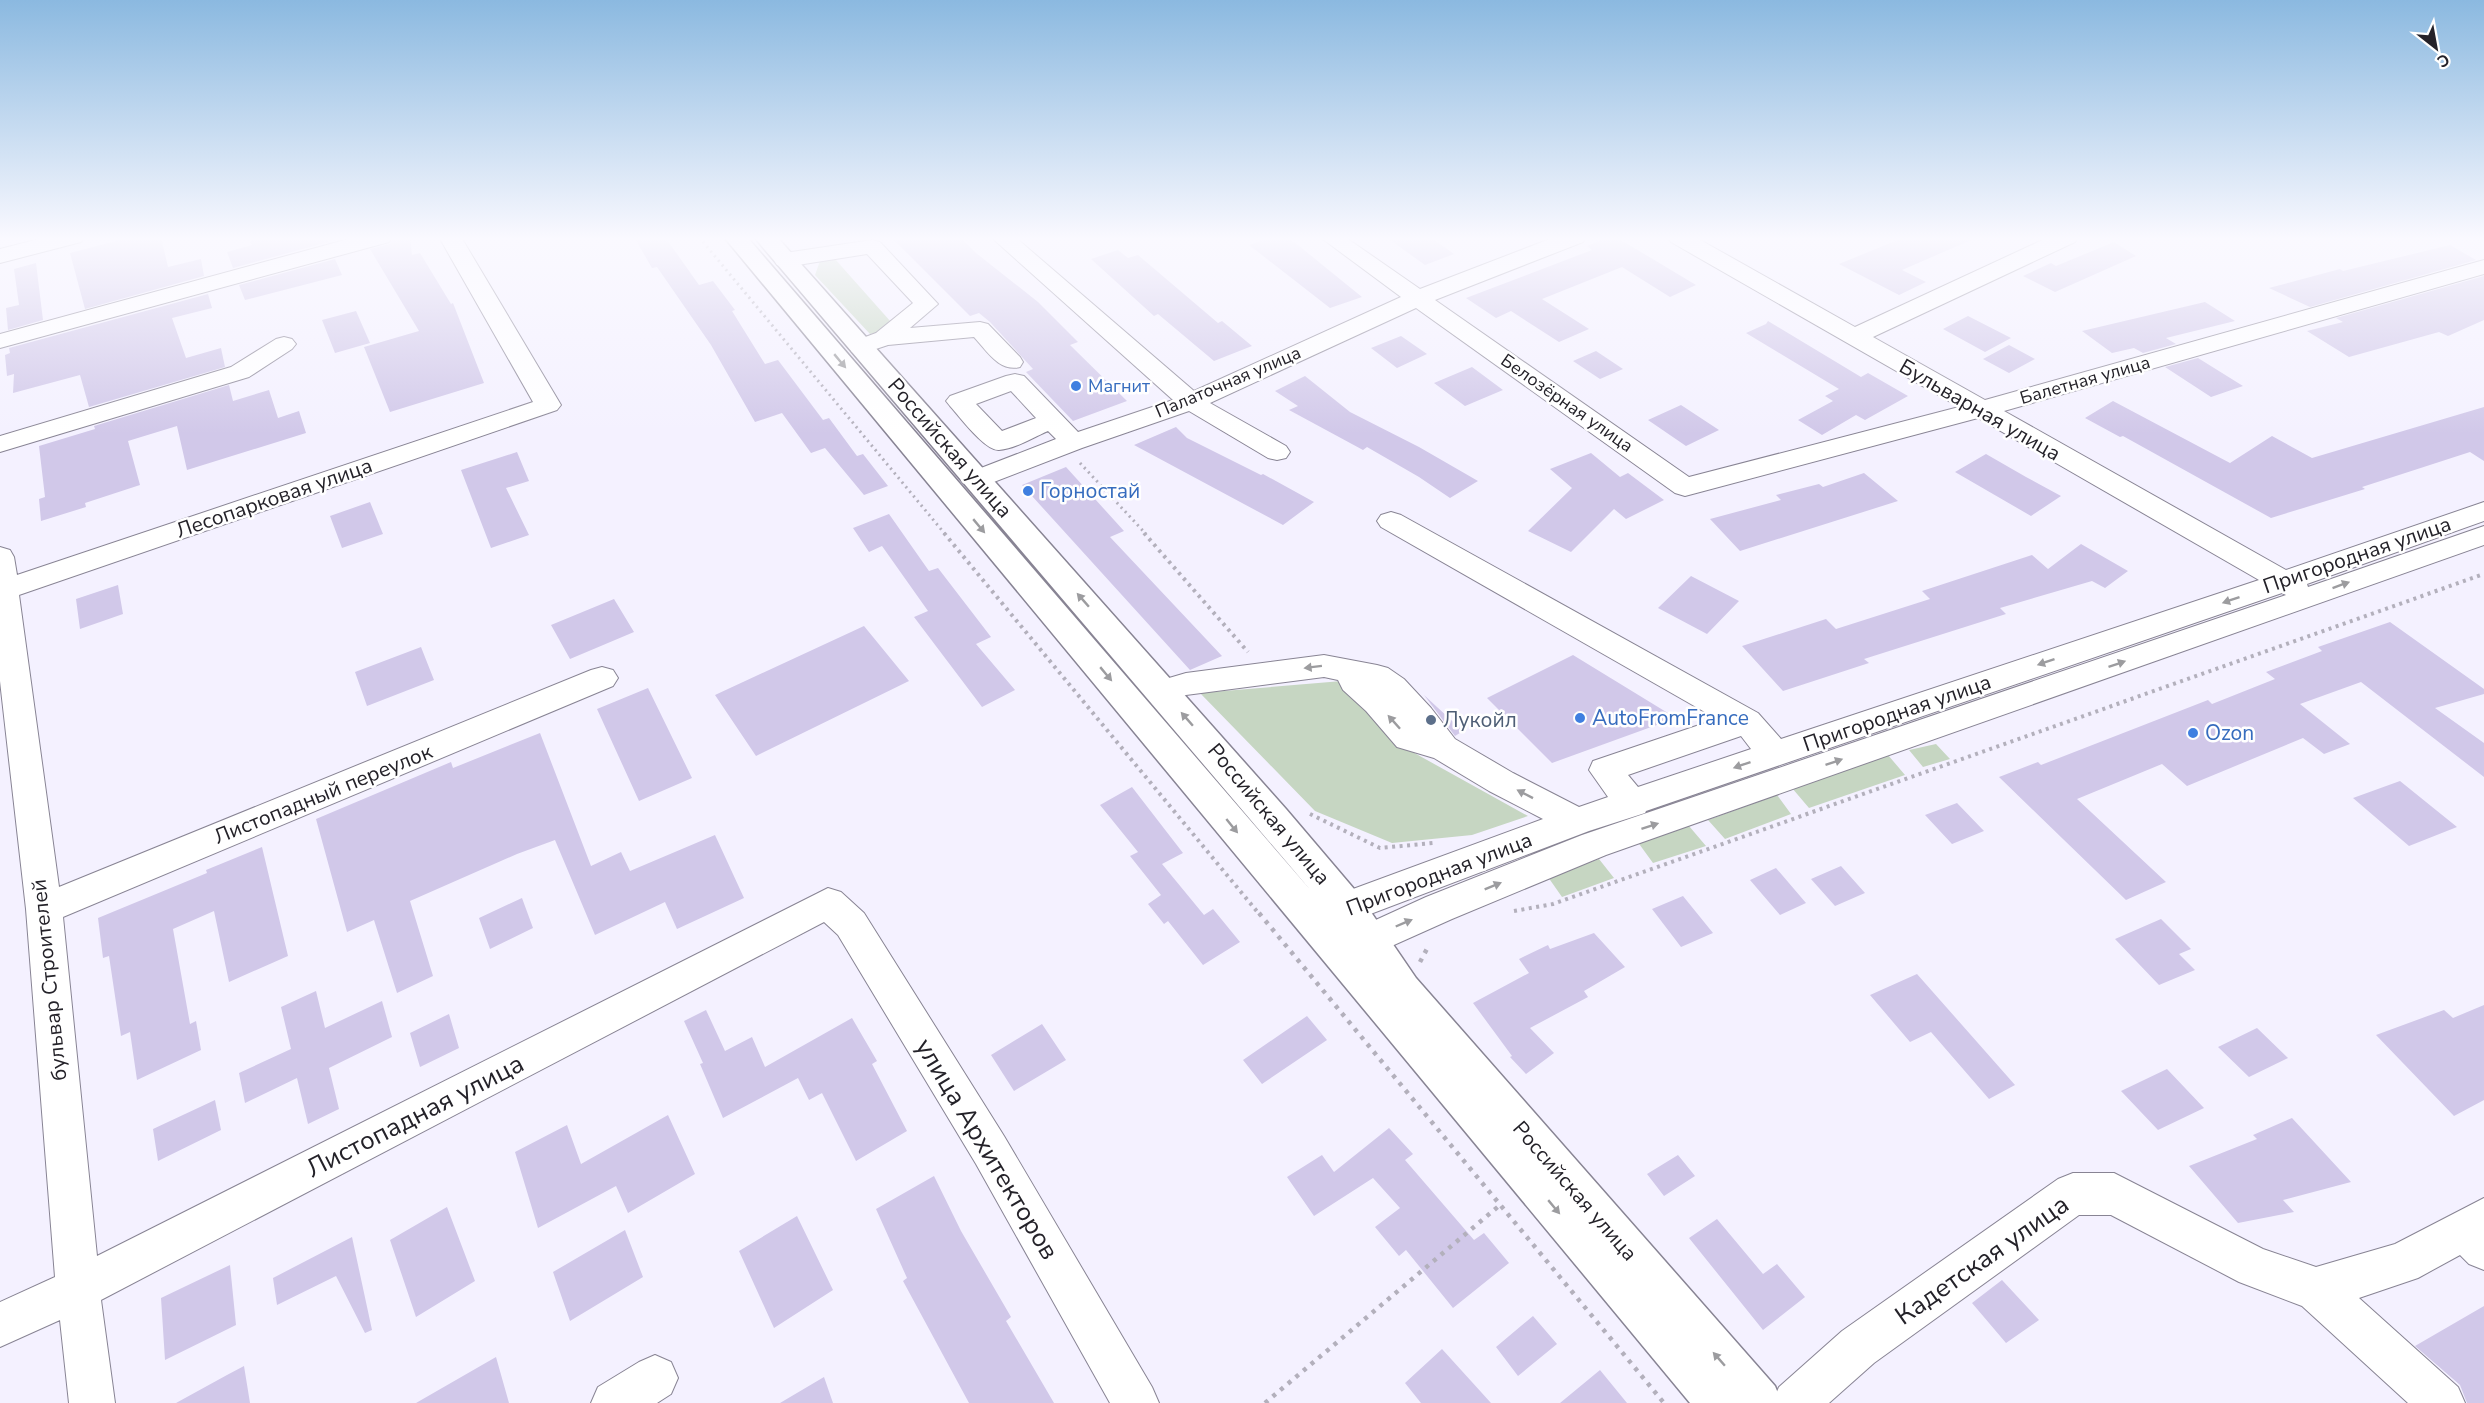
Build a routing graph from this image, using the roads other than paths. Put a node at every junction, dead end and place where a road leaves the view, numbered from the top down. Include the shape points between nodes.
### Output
1 (141, 302) edge
2 (488, 302) edge
3 (795, 302) edge
4 (830, 302) edge
5 (925, 302) edge
6 (1077, 302) edge
7 (1408, 302) edge
8 (1424, 302) edge
9 (1794, 302) edge
10 (1928, 302) edge
11 (2359, 302) edge
12 (1854, 337) junction
13 (0, 341) edge
14 (873, 343) junction
15 (284, 344) dead end
16 (1011, 362) dead end
17 (1191, 402) junction
18 (1979, 410) junction
19 (1053, 420) dead end
20 (0, 444) edge
21 (1069, 444) junction
22 (1277, 452) dead end
23 (963, 485) junction
24 (1685, 487) joint
25 (2484, 511) edge
26 (1391, 521) dead end
27 (2484, 534) edge
28 (1, 579) edge
29 (2296, 589) junction
30 (602, 678) dead end
31 (1163, 691) junction
32 (1747, 722) junction
33 (1774, 754) junction
34 (1633, 804) junction
35 (1577, 821) junction
36 (828, 903) joint
37 (44, 909) junction
38 (1342, 931) junction
39 (2477, 1232) edge
40 (78, 1288) junction
41 (2316, 1289) junction
42 (0, 1325) edge
43 (655, 1378) dead end
44 (92, 1403) edge
45 (614, 1403) edge
46 (1136, 1403) edge
47 (1720, 1403) edge
48 (1758, 1403) edge
49 (1795, 1403) edge
50 (2442, 1403) edge

1 - 13 street
2 - 28 street, Лесопарковая улица via 548,405
3 -> 23 main road, Российская улица
4 - 14 main road, Российская улица
5 - 14 street
6 - 17 street
7 - 17 street, Палаточная улица
8 - 24 street, Белозёрная улица
9 - 12 street, Бульварная улица
10 - 12 street
11 - 18 street, Балетная улица
12 - 18 street, Бульварная улица
14 - 16 street via 980,329
14 - 23 main road, Российская улица
15 - 20 street via 240,372
17 - 21 street, Палаточная улица
17 - 22 street
18 - 24 street, Балетная улица
18 - 29 street, Бульварная улица
19 - 21 street
21 - 23 street, Палаточная улица
31 -> 23 main road, Российская улица
23 -> 38 main road, Российская улица via 1196,780
25 - 29 street, Пригородная улица
26 - 32 street
29 -> 27 street, Пригородная улица
28 - 37 street, бульвар Строителей
29 -> 33 street, Пригородная улица
38 -> 29 street, Пригородная улица via 1594,845
30 - 37 street, Листопадный переулок
35 -> 31 street via 1444,748 1420,716 1377,676 1324,666 1186,684
38 -> 31 main road, Российская улица
32 - 33 street
32 - 34 street via 1605,770
33 -> 34 street, Пригородная улица
34 - 35 street, Пригородная улица
35 - 38 street, Пригородная улица
36 - 40 street, Листопадная улица
36 - 46 street, улица Архитекторов via 850,924 924,1042
37 - 40 street, бульвар Строителей
38 -> 47 main road, Российская улица
48 -> 38 main road, Российская улица via 1402,990
39 - 41 street via 2403,1263
40 - 42 street, Листопадная улица
40 - 44 street, бульвар Строителей
41 - 49 street, Кадетская улица via 2254,1267 2114,1194 2073,1194 1858,1347
41 - 50 street
43 - 45 street

